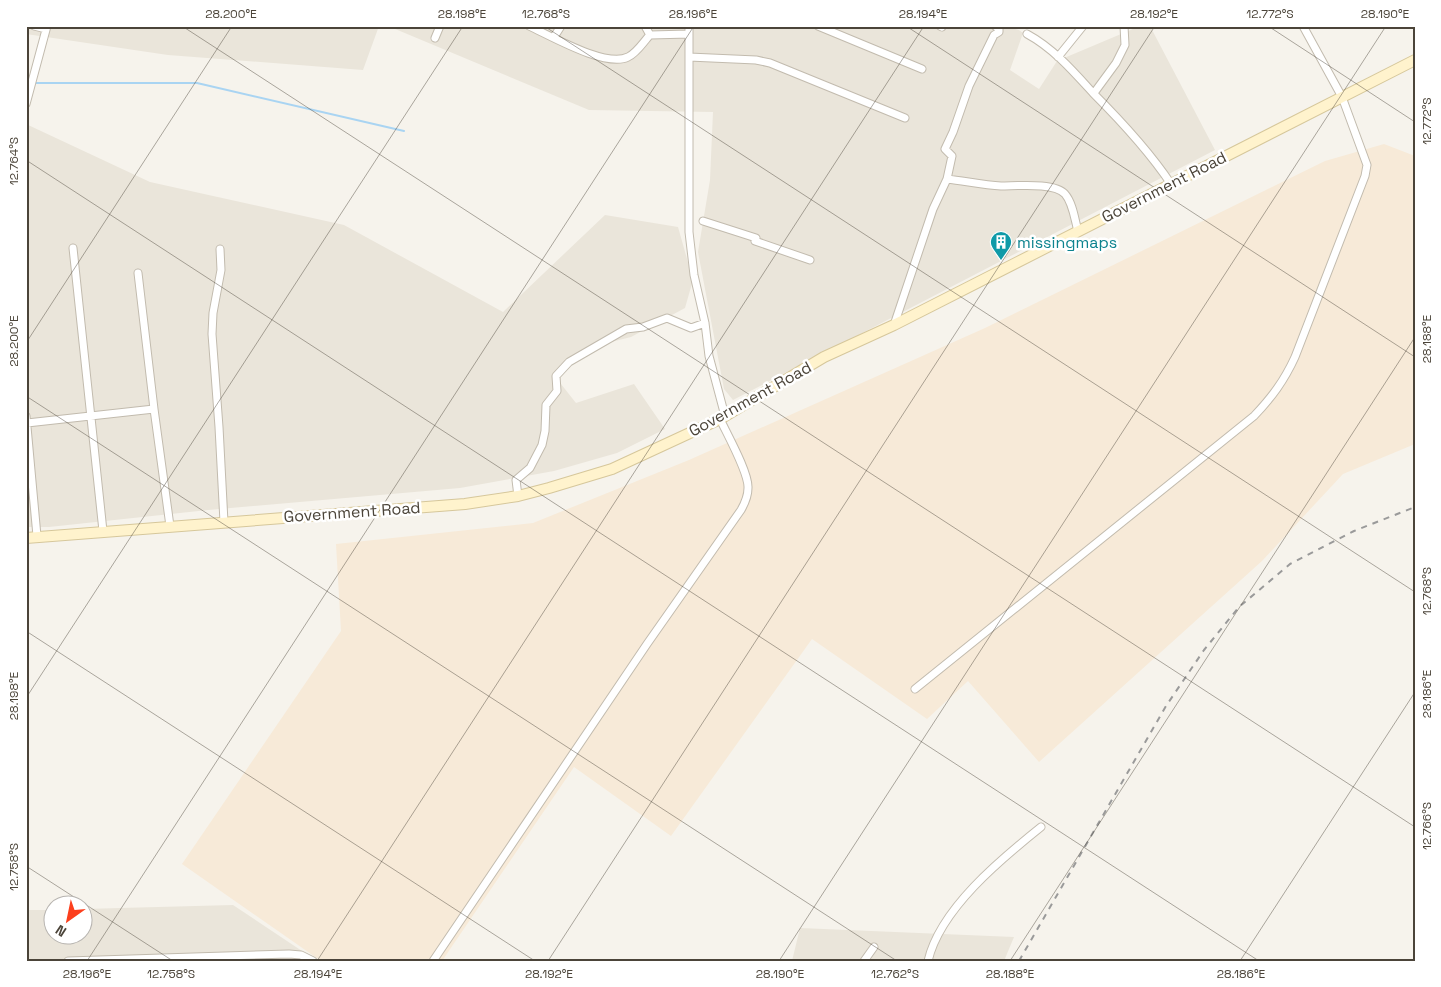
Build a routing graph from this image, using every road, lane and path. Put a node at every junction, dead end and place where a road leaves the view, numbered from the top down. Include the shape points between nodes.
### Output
1 (34, 26) edge
2 (440, 26) edge
3 (529, 26) edge
4 (561, 26) edge
5 (645, 26) edge
6 (689, 26) edge
7 (818, 26) edge
8 (995, 26) edge
9 (1083, 26) edge
10 (1124, 26) edge
11 (1303, 26) edge
12 (46, 28) edge
13 (689, 34) junction
14 (1027, 34) dead end
15 (650, 35) junction
16 (554, 37) junction
17 (435, 38) dead end
18 (1058, 57) junction
19 (689, 58) junction
20 (1415, 60) edge
21 (922, 69) dead end
22 (1094, 93) junction
23 (1342, 97) junction
24 (26, 104) edge
25 (905, 118) dead end
26 (947, 179) junction
27 (1170, 184) junction
28 (702, 221) dead end
29 (1078, 231) junction
30 (73, 248) dead end
31 (220, 249) dead end
32 (810, 260) dead end
33 (138, 273) dead end
34 (705, 323) junction
35 (894, 325) junction
36 (154, 409) junction
37 (90, 415) junction
38 (723, 417) junction
39 (27, 420) edge
40 (518, 496) junction
41 (224, 522) junction
42 (170, 526) junction
43 (103, 531) junction
44 (32, 537) edge
45 (915, 689) dead end
46 (1041, 827) dead end
47 (874, 947) dead end
48 (68, 961) edge
49 (313, 961) edge
50 (433, 961) edge
51 (864, 961) edge
52 (928, 961) edge

1 - 12 street
2 - 17 street
3 - 16 street
4 - 16 street
5 - 15 street
6 - 13 street
7 - 21 street
8 - 26 street via 999,32 994,35 969,86 945,149 952,156
9 - 18 street
10 - 22 street via 1124,45 1116,63
11 - 23 street
12 - 24 street
13 - 15 street
13 - 19 street
14 - 18 street
15 - 16 street via 627,58 616,59 588,52
18 - 22 street
19 - 25 street via 770,63
19 - 34 street via 689,232 694,275
20 - 23 street, Government Road
22 - 27 street
23 - 27 street, Government Road
23 - 45 street via 1367,164 1365,176 1295,357 1273,396 1254,416
26 - 29 street via 1058,189 1068,200
26 - 35 street via 933,209
27 - 29 street, Government Road
28 - 32 street
29 - 35 street, Government Road
30 - 37 street
31 - 41 street via 221,270 212,334
33 - 36 street
34 - 38 street
34 - 40 street via 691,328 668,318 626,329 565,365 556,376 557,391 546,405 542,445 530,468 516,480
35 - 38 street, Government Road via 824,357
36 - 37 street
36 - 42 street
37 - 39 street
37 - 43 street
38 - 40 street, Government Road via 612,469
38 - 50 street via 749,486 747,499
39 - 44 street
40 - 41 street, Government Road via 466,504
41 - 42 street, Government Road
42 - 43 street, Government Road
43 - 44 street, Government Road
46 - 52 street via 1004,856 973,888 940,930
47 - 51 street
48 - 49 street via 289,954

